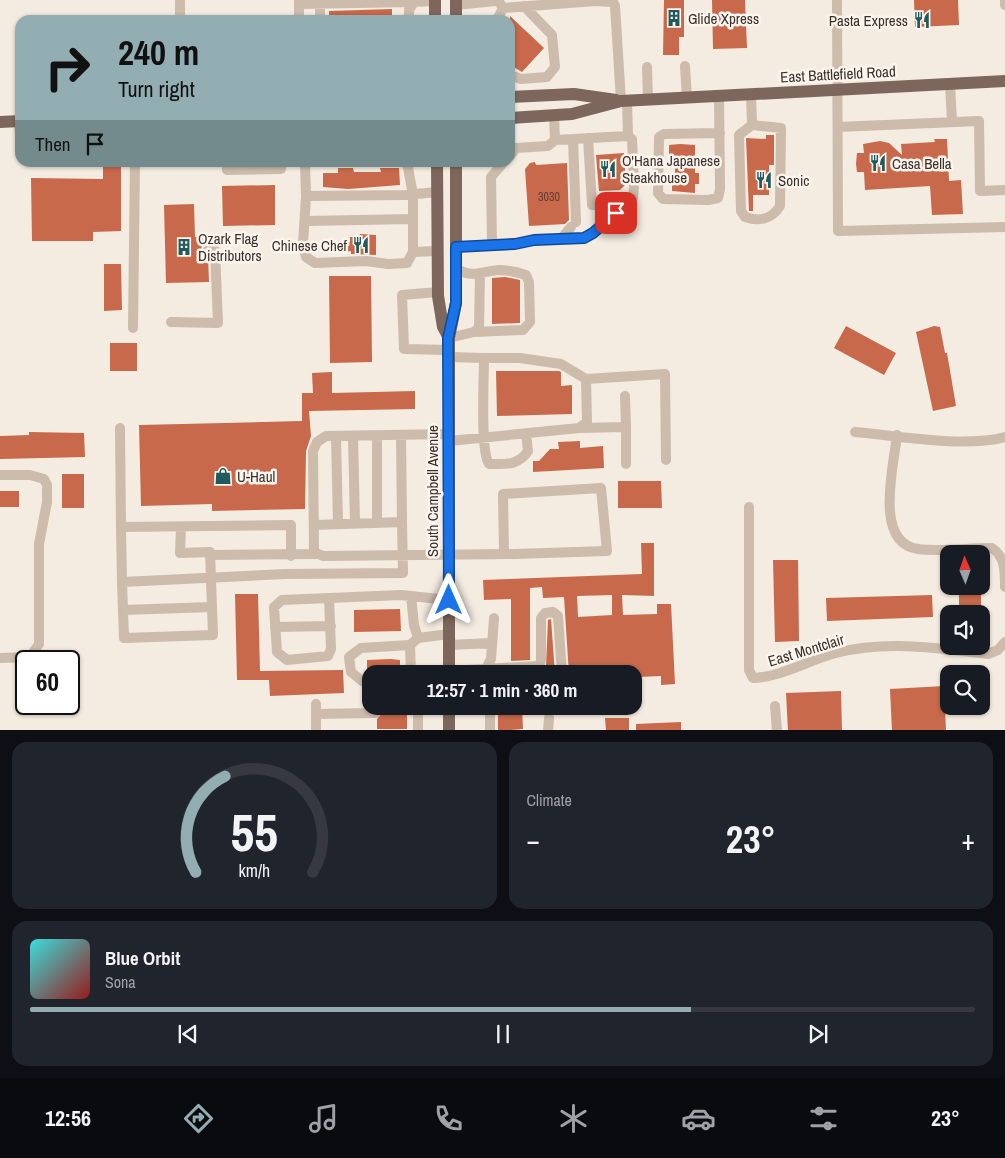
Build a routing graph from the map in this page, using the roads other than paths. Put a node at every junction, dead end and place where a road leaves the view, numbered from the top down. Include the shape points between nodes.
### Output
1 (180, 0) edge
2 (435, 0) edge
3 (837, 0) edge
4 (1005, 0) edge
5 (595, 1) edge
6 (299, 2) edge
7 (414, 2) junction
8 (456, 3) edge
9 (320, 4) junction
10 (1005, 5) edge
11 (524, 6) junction
12 (503, 8) junction
13 (180, 15) edge
14 (299, 15) edge
15 (320, 15) edge
16 (409, 15) edge
17 (431, 15) edge
18 (435, 15) edge
19 (500, 15) edge
20 (685, 66) dead end
21 (647, 67) dead end
22 (515, 77) edge
23 (1005, 81) edge
24 (950, 84) junction
25 (838, 90) junction
26 (751, 95) junction
27 (719, 96) junction
28 (515, 97) edge
29 (687, 98) junction
30 (648, 100) junction
31 (624, 101) junction
32 (554, 116) junction
33 (515, 118) edge
34 (15, 121) edge
35 (0, 122) edge
36 (952, 122) junction
37 (752, 125) junction
38 (838, 127) junction
39 (720, 133) junction
40 (628, 136) junction
41 (588, 138) junction
42 (573, 139) junction
43 (555, 140) junction
44 (515, 149) edge
45 (135, 167) edge
46 (227, 167) edge
47 (281, 167) edge
48 (305, 167) edge
49 (408, 167) edge
50 (437, 167) edge
51 (456, 167) edge
52 (465, 167) edge
53 (500, 167) edge
54 (1005, 190) edge
55 (437, 192) junction
56 (413, 195) junction
57 (306, 196) junction
58 (627, 203) junction
59 (413, 219) junction
60 (305, 221) junction
61 (1005, 227) edge
62 (561, 239) junction
63 (456, 245) junction
64 (492, 245) junction
65 (208, 250) dead end
66 (414, 252) junction
67 (437, 252) junction
68 (456, 268) junction
69 (480, 274) junction
70 (438, 292) junction
71 (171, 322) dead end
72 (133, 328) dead end
73 (474, 332) junction
74 (448, 348) junction
75 (484, 358) junction
76 (586, 378) junction
77 (625, 396) dead end
78 (626, 427) junction
79 (120, 428) dead end
80 (579, 428) junction
81 (855, 432) dead end
82 (526, 434) junction
83 (401, 435) junction
84 (336, 436) junction
85 (353, 436) junction
86 (377, 436) junction
87 (897, 436) junction
88 (449, 437) junction
89 (484, 437) junction
90 (1005, 437) edge
91 (666, 460) dead end
92 (626, 464) dead end
93 (0, 476) edge
94 (749, 507) dead end
95 (377, 522) junction
96 (402, 522) junction
97 (355, 523) junction
98 (338, 524) junction
99 (314, 525) junction
100 (121, 527) junction
101 (181, 527) junction
102 (317, 554) junction
103 (449, 554) junction
104 (504, 554) junction
105 (210, 555) junction
106 (402, 555) junction
107 (291, 556) junction
108 (211, 578) junction
109 (122, 582) junction
110 (1005, 587) edge
111 (411, 596) junction
112 (329, 598) junction
113 (449, 600) junction
114 (212, 607) junction
115 (123, 610) junction
116 (494, 618) dead end
117 (330, 626) junction
118 (275, 628) junction
119 (449, 640) junction
120 (414, 641) junction
121 (1005, 642) edge
122 (492, 643) junction
123 (0, 658) edge
124 (412, 665) edge
125 (449, 665) edge
126 (487, 665) edge
127 (541, 665) edge
128 (561, 665) edge
129 (362, 682) edge
130 (775, 706) dead end
131 (362, 712) edge
132 (418, 715) edge
133 (449, 715) edge
134 (490, 715) edge
135 (549, 718) dead end
136 (316, 730) edge
137 (418, 730) edge
138 (449, 730) edge
139 (490, 730) edge
140 (548, 730) edge
141 (777, 730) edge

1 - 13 street
2 - 7 street
2 - 17 main road
2 - 18 main road
3 - 25 street
4 - 10 street
5 - 11 street
5 - 31 street via 609,1 615,6
6 - 9 street
6 - 14 street
7 - 9 street
7 - 16 street
8 - 12 street via 495,1 500,2
9 - 15 street
11 - 12 street
11 - 22 street via 552,35 555,67 547,77
12 - 19 street
20 - 29 street
21 - 30 street
23 - 24 main road, East Battlefield Road
24 - 25 main road, East Battlefield Road
24 - 36 street
25 - 26 main road, East Battlefield Road
25 - 38 street
26 - 27 main road, East Battlefield Road
26 - 37 street
27 - 29 main road, East Battlefield Road
27 - 39 street
28 - 31 main road via 574,94
29 - 30 main road, East Battlefield Road
30 - 31 main road, East Battlefield Road
31 - 32 main road
31 - 40 street
32 - 33 main road
32 - 43 street
34 - 35 main road
36 - 38 street
36 - 54 street via 979,120 980,191
37 - 37 street via 739,135 741,211 750,219 766,218 780,206 781,128
38 - 61 street via 838,231
39 - 39 street via 718,198 663,200 658,193 659,137 664,134
40 - 41 street
40 - 58 street via 632,139 634,186 633,198
41 - 42 street
41 - 58 street via 592,205
42 - 43 street
42 - 62 street via 573,225
43 - 44 street via 548,146
45 - 72 street
46 - 47 street via 227,170
48 - 57 street
49 - 56 street
50 - 55 main road, South Campbell Avenue
51 - 63 main road, South Campbell Avenue
52 - 63 main road via 464,210
53 - 64 street via 491,177
55 - 56 street
55 - 67 main road, South Campbell Avenue
56 - 57 street
56 - 59 street
57 - 60 street
58 - 62 street via 584,238
59 - 60 street
59 - 66 street
60 - 66 street via 303,244 306,257 315,263 407,263
62 - 64 street
63 - 64 street
63 - 68 main road, South Campbell Avenue
65 - 71 street via 215,250 218,323
66 - 67 street
67 - 70 main road, South Campbell Avenue
68 - 69 street via 464,273
68 - 74 main road, South Campbell Avenue via 456,303
69 - 73 street via 479,328
69 - 73 street via 509,270 526,275 530,322 523,330
70 - 74 main road, South Campbell Avenue
70 - 74 street via 402,296 404,349
73 - 74 street
74 - 75 street
74 - 88 main road, South Campbell Avenue
75 - 76 street via 520,358 562,364
75 - 89 street
76 - 80 street via 587,422
76 - 91 street via 665,374
77 - 78 street
78 - 80 street
78 - 92 street
79 - 100 street
80 - 82 street
81 - 87 street
82 - 89 street
82 - 89 street via 528,451 521,461 511,464 490,464 486,460
83 - 86 street
83 - 88 street
83 - 96 street
84 - 85 street
84 - 98 street
84 - 99 street via 322,438 314,446
85 - 86 street
85 - 97 street
86 - 95 street
87 - 90 street via 988,441
87 - 110 street via 889,507 891,526 901,541 917,549 992,548 1001,553 1005,562
88 - 89 street
88 - 103 main road, South Campbell Avenue
93 - 123 street via 38,476 47,485 47,513 40,544 40,639 34,654 23,658
94 - 121 street, East Montclair via 749,670 753,678 766,678 838,652 886,646 988,654
95 - 96 street
95 - 97 street
96 - 106 street
97 - 98 street
98 - 99 street
99 - 102 street via 314,552
100 - 101 street
100 - 109 street
101 - 105 street via 180,553 210,552
101 - 107 street via 290,525
102 - 106 street
102 - 107 street
103 - 104 street
103 - 106 street
103 - 113 main road, South Campbell Avenue
104 - 104 street via 607,551 601,488 504,494
105 - 107 street
105 - 108 street
106 - 108 street via 403,572
108 - 109 street
108 - 114 street
109 - 115 street
111 - 112 street
111 - 113 street
111 - 120 street
112 - 117 street
112 - 118 street via 282,600 274,607
113 - 119 main road, South Campbell Avenue
114 - 115 street
114 - 115 street via 213,635 124,638
116 - 122 street
117 - 118 street
117 - 118 street via 331,649 328,656 288,660 277,652
119 - 120 street
119 - 122 street
119 - 125 main road, South Campbell Avenue
120 - 124 street
120 - 129 street via 361,648 349,657 351,672
122 - 126 street
127 - 128 street via 542,614 556,613
130 - 141 street
131 - 136 street via 316,709
132 - 137 street
133 - 138 main road
134 - 139 street
135 - 140 street

